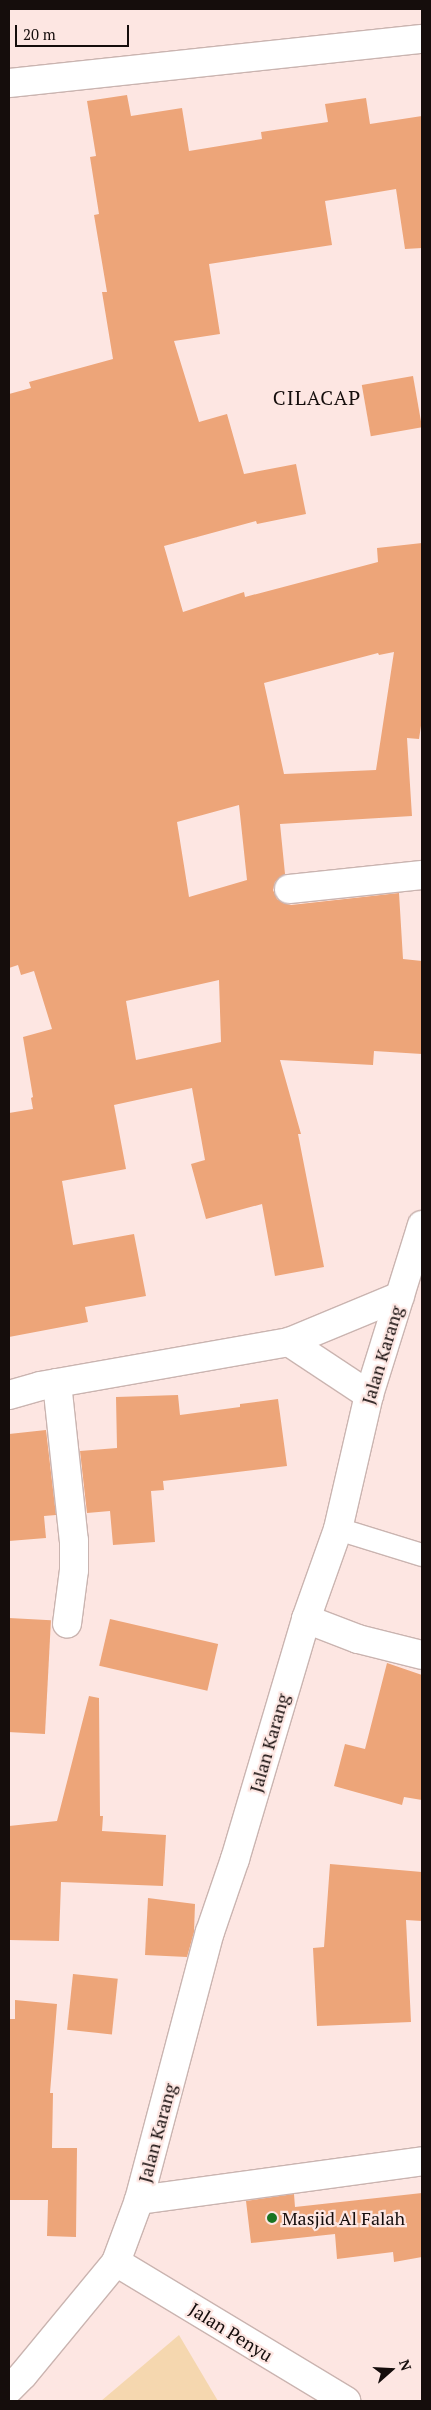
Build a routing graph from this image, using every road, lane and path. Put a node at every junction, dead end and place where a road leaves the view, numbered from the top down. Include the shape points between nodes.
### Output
1 (422, 39) edge
2 (9, 83) edge
3 (422, 875) edge
4 (289, 889) dead end
5 (422, 1225) edge
6 (400, 1296) junction
7 (289, 1342) junction
8 (57, 1383) junction
9 (9, 1394) edge
10 (369, 1394) junction
11 (338, 1529) junction
12 (422, 1556) edge
13 (306, 1619) junction
14 (67, 1624) dead end
15 (422, 1655) edge
16 (422, 2161) edge
17 (139, 2200) junction
18 (116, 2262) junction
19 (9, 2389) edge
20 (346, 2401) edge

1 - 2 main road
3 - 4 main road
5 - 6 main road, Jalan Karang
6 - 7 main road
6 - 10 main road, Jalan Karang
7 - 8 main road
7 - 10 main road
8 - 9 main road
8 - 14 main road via 74,1541
10 - 11 main road, Jalan Karang
11 - 12 lane
11 - 13 main road, Jalan Karang
13 - 15 main road via 358,1639
13 - 17 main road, Jalan Karang via 238,1850 210,1932
16 - 17 main road
17 - 18 main road, Jalan Karang
18 - 19 main road, Jalan Karang
18 - 20 main road, Jalan Penyu

